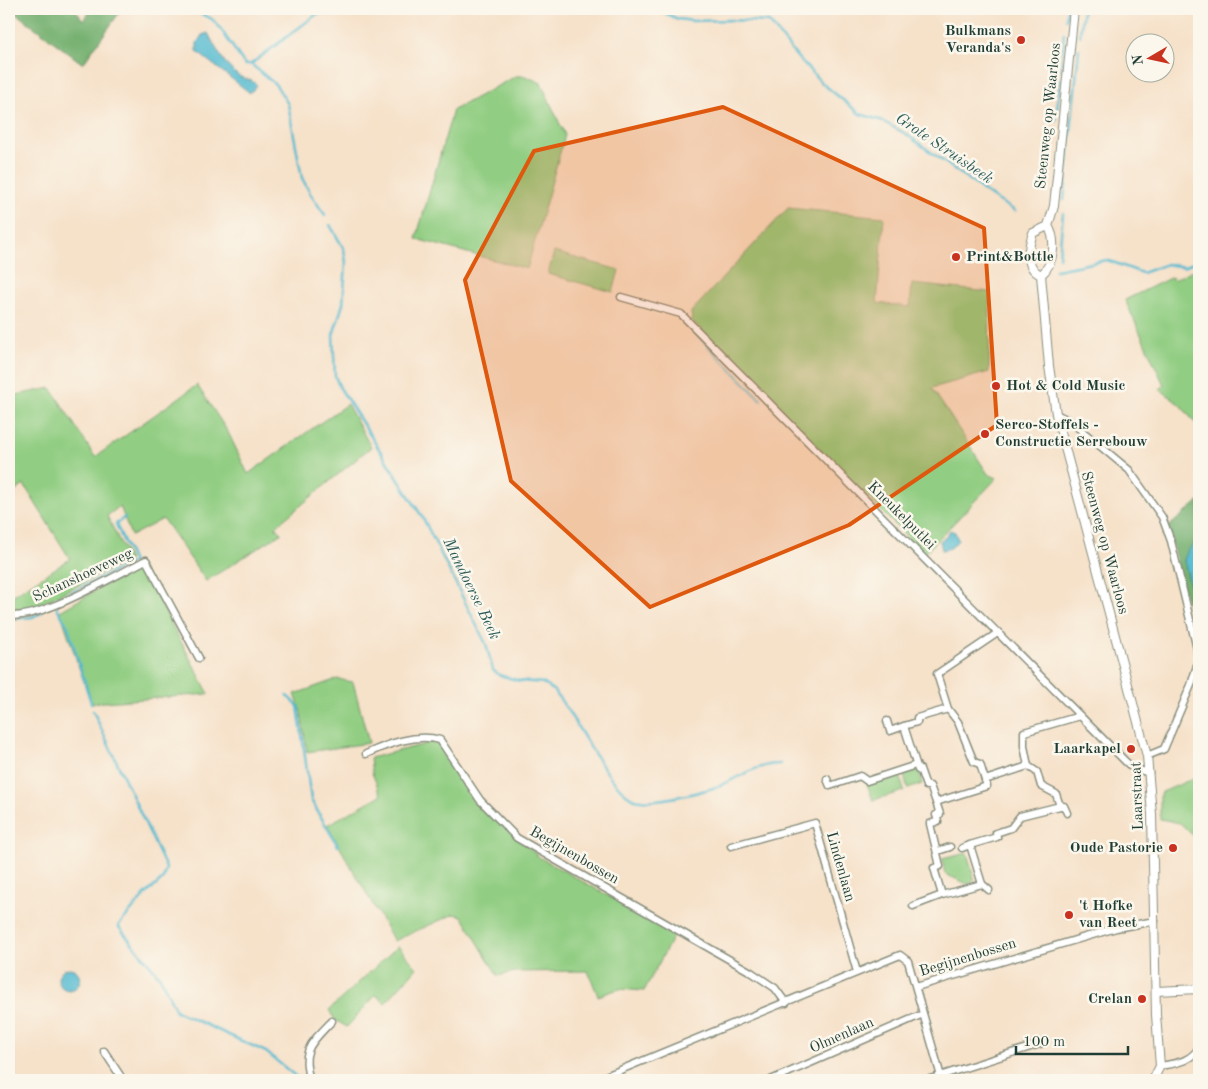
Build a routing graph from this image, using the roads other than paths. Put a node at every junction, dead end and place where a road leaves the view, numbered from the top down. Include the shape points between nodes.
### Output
1 (1074, 9) edge
2 (1048, 226) junction
3 (1041, 275) junction
4 (621, 297) dead end
5 (1056, 414) junction
6 (9, 615) edge
7 (999, 632) junction
8 (199, 658) dead end
9 (948, 709) junction
10 (1080, 716) junction
11 (887, 722) dead end
12 (904, 726) junction
13 (366, 754) dead end
14 (1148, 756) junction
15 (916, 764) junction
16 (1028, 766) junction
17 (1149, 773) junction
18 (827, 778) dead end
19 (985, 780) junction
20 (936, 802) junction
21 (1060, 806) junction
22 (1067, 813) dead end
23 (731, 846) dead end
24 (970, 846) junction
25 (950, 848) dead end
26 (962, 848) dead end
27 (938, 851) junction
28 (982, 884) junction
29 (989, 890) dead end
30 (942, 895) junction
31 (913, 906) dead end
32 (1155, 921) junction
33 (857, 972) junction
34 (916, 987) junction
35 (1199, 989) edge
36 (1156, 991) junction
37 (786, 1004) junction
38 (923, 1014) junction
39 (332, 1021) dead end
40 (1043, 1043) dead end
41 (104, 1051) dead end
42 (1199, 1051) edge
43 (1160, 1066) junction
44 (941, 1077) edge
45 (123, 1080) edge
46 (310, 1080) edge
47 (596, 1080) edge
48 (771, 1080) edge
49 (927, 1080) edge
50 (1153, 1080) edge

1 - 2 street, Steenweg op Waarloos via 1054,206
2 - 3 street, Steenweg op Waarloos via 1052,233 1050,262
2 - 3 street, Steenweg op Waarloos via 1033,233 1030,242 1029,264
3 - 5 street, Steenweg op Waarloos
4 - 7 street, Kneukelputlei via 681,314
5 - 14 street, Steenweg op Waarloos
5 - 14 street, Laarstraat via 1070,421 1129,470 1162,517 1172,547 1197,649 1197,668 1164,749
6 - 8 street, Schanshoeveweg via 32,613 70,598 146,560
7 - 9 street via 937,674
7 - 10 street, Kneukelputlei
9 - 12 street via 917,718 918,722
9 - 19 street via 958,722 974,762 980,764
10 - 16 street via 1024,732
10 - 17 street, Kneukelputlei via 1133,768
11 - 12 street via 890,730
12 - 15 street
13 - 37 street, Begijnenbossen via 418,738 440,740 480,800 518,838 752,972 775,988
14 - 17 street, Laarstraat
15 - 18 street via 868,781 860,776 830,786
15 - 20 street
16 - 19 street
16 - 21 street via 1037,772 1041,786 1056,794
17 - 32 street, Laarstraat
19 - 20 street via 987,786
20 - 27 street via 940,814 936,815 938,821 930,824
21 - 22 street via 1064,806
21 - 24 street via 1020,816 1011,828 996,833 998,838
23 - 33 street, Lindenlaan via 815,824
24 - 26 street
24 - 28 street
25 - 27 street
27 - 30 street via 940,866 934,868
28 - 29 street
28 - 30 street
30 - 31 street
32 - 34 street, Begijnenbossen via 1116,928
32 - 36 street, Laarstraat
33 - 34 street, Begijnenbossen via 903,955
33 - 37 street, Begijnenbossen
34 - 38 street
35 - 36 street
36 - 43 street, Laarstraat
37 - 47 street, Begijnenbossen
38 - 44 street
38 - 48 street, Olmenlaan
39 - 46 street via 306,1054
40 - 44 street
41 - 45 street
42 - 43 street via 1187,1060
43 - 50 street
44 - 49 street

